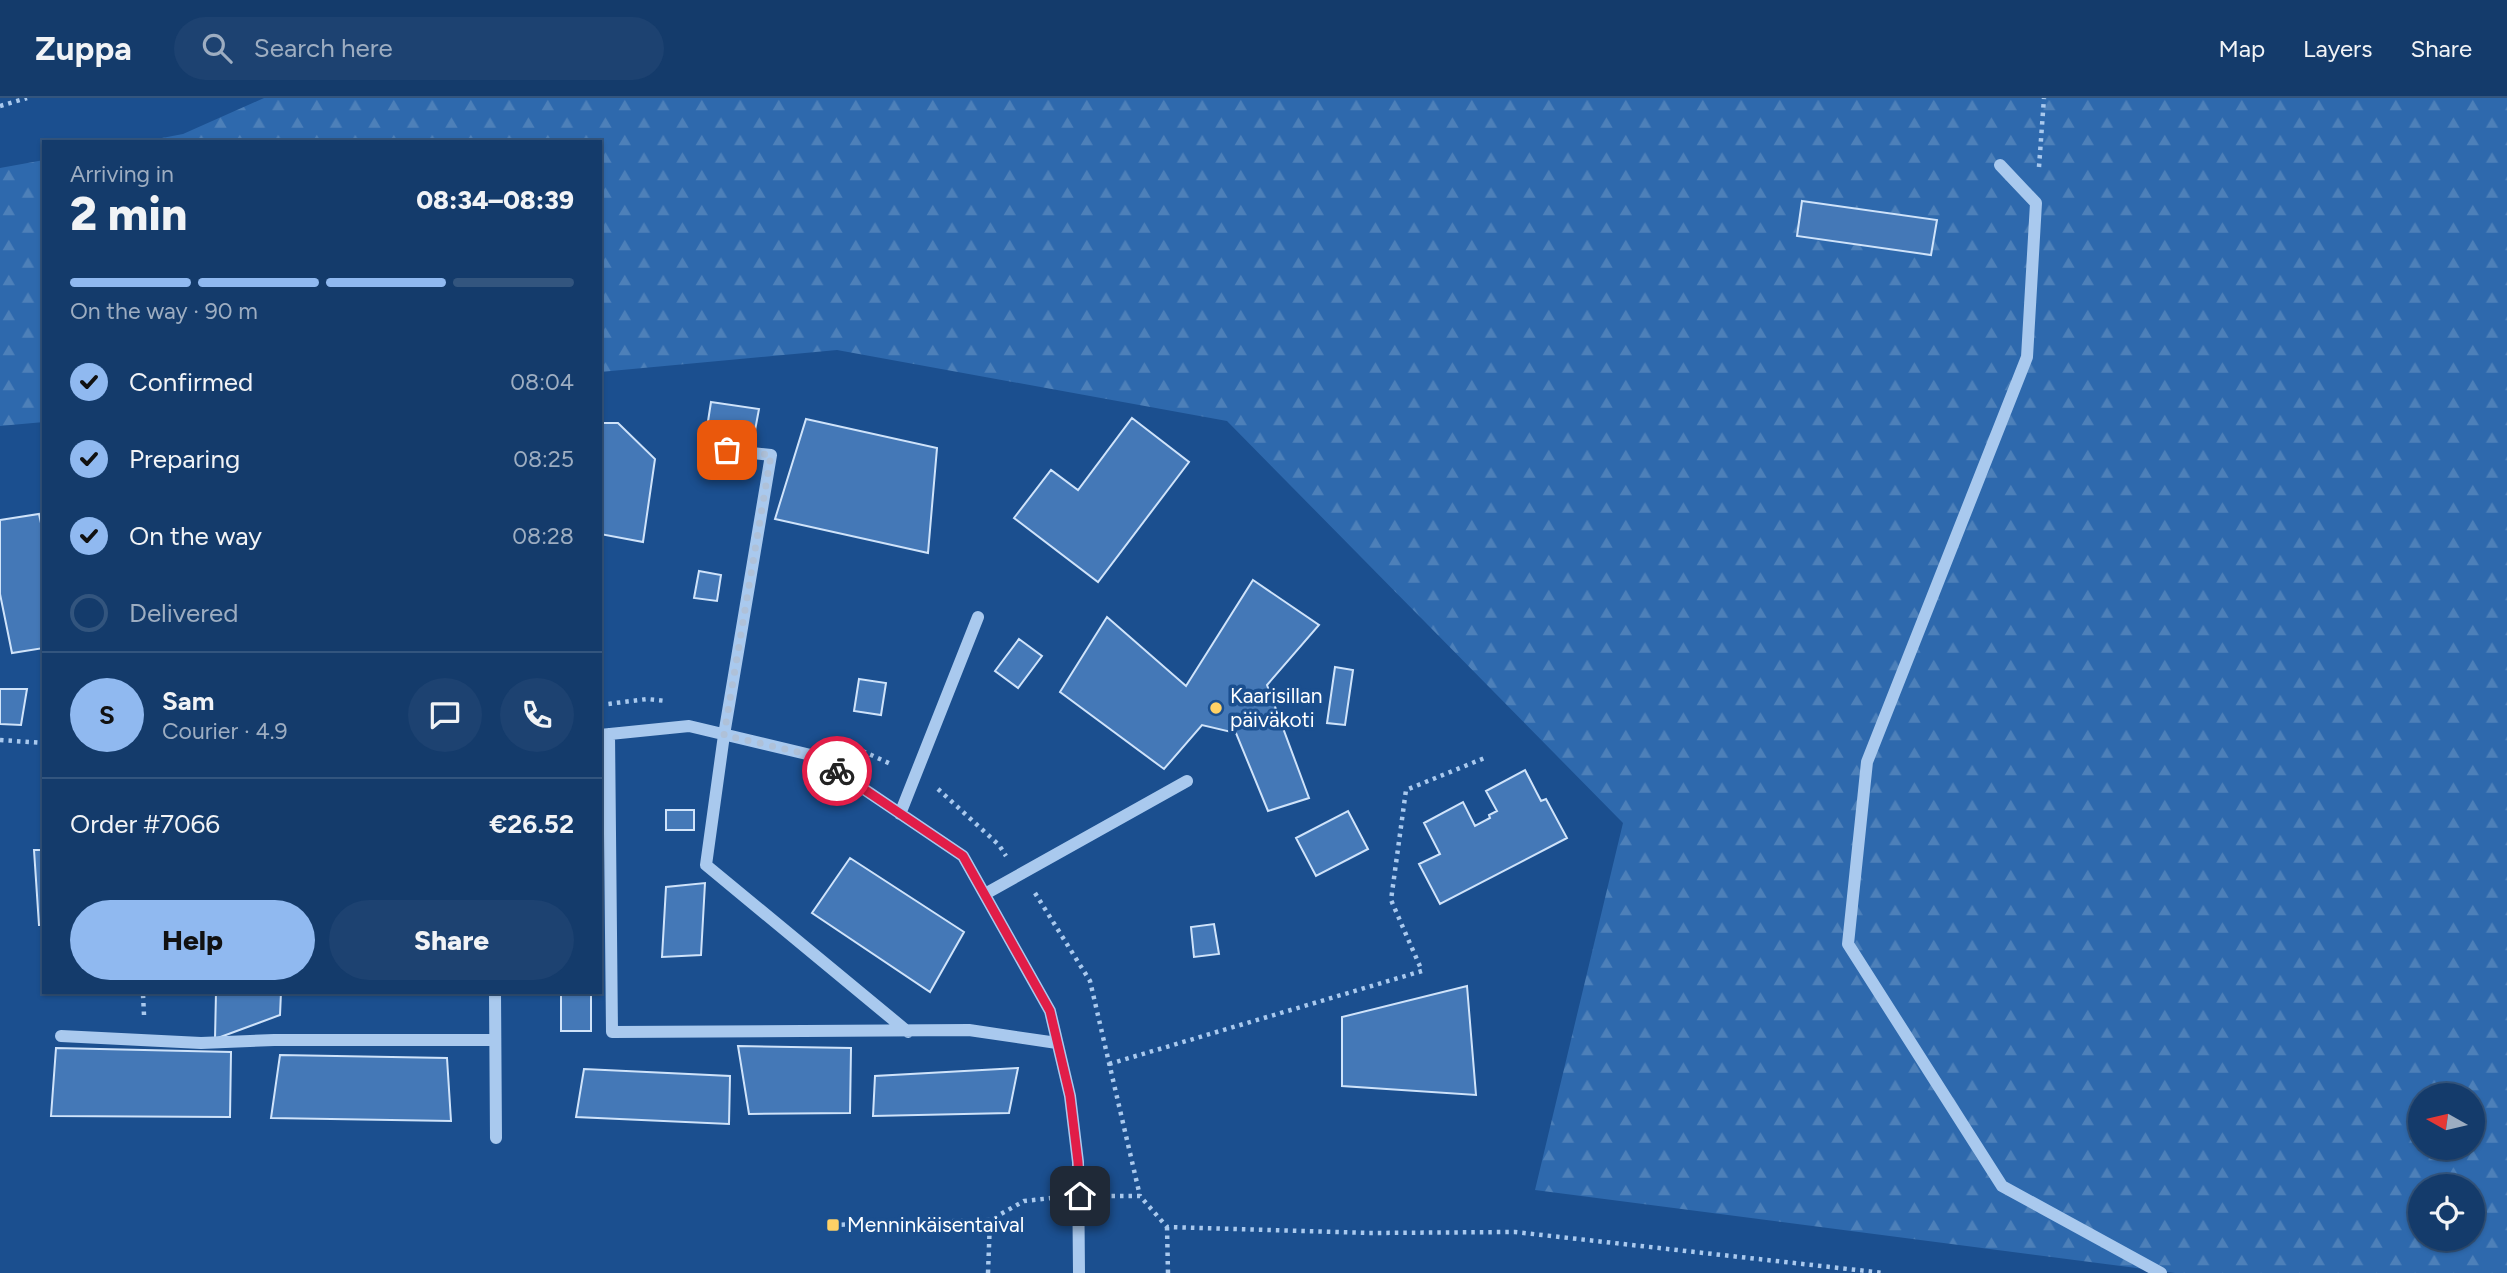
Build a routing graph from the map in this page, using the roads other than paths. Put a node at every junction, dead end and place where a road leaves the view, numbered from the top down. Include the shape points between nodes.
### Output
1 (2000, 165) dead end
2 (705, 448) dead end
3 (978, 617) dead end
4 (605, 734) edge
5 (724, 735) junction
6 (1187, 781) dead end
7 (900, 814) junction
8 (985, 894) junction
9 (495, 994) edge
10 (908, 1032) junction
11 (61, 1035) dead end
12 (495, 1040) junction
13 (1057, 1043) junction
14 (496, 1138) dead end
15 (1079, 1273) edge
16 (2161, 1273) edge

1 - 16 street via 2036,203 2027,357 1867,762 1848,944 2002,1186
2 - 5 street via 771,455
3 - 7 street
4 - 5 street via 689,726
4 - 10 street via 612,1032
5 - 7 street via 815,756
5 - 10 street via 706,865
6 - 8 street
7 - 8 street via 963,856
8 - 13 street via 1050,1011
9 - 12 street
10 - 13 street via 969,1030
11 - 12 street via 201,1043
12 - 14 street
13 - 15 street via 1070,1096 1078,1162

